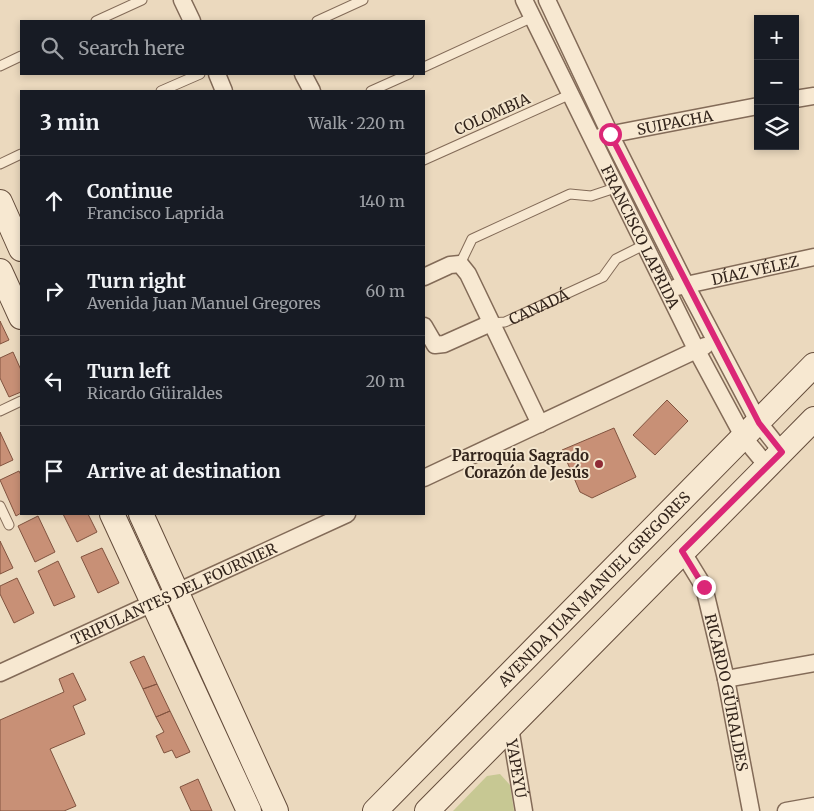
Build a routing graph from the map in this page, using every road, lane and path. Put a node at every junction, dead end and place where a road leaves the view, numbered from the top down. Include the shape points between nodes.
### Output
1 (142, 0) edge
2 (182, 0) edge
3 (363, 0) edge
4 (524, 0) edge
5 (547, 0) edge
6 (533, 18) junction
7 (98, 20) edge
8 (192, 20) edge
9 (319, 20) edge
10 (20, 56) edge
11 (0, 66) edge
12 (425, 67) edge
13 (198, 75) edge
14 (304, 75) edge
15 (407, 75) edge
16 (163, 90) edge
17 (311, 90) edge
18 (373, 90) edge
19 (571, 94) junction
20 (814, 96) edge
21 (799, 98) edge
22 (754, 107) edge
23 (610, 134) junction
24 (592, 138) junction
25 (20, 154) edge
26 (425, 160) edge
27 (0, 164) edge
28 (615, 188) junction
29 (0, 202) edge
30 (644, 245) junction
31 (20, 247) edge
32 (814, 257) edge
33 (460, 264) junction
34 (0, 271) edge
35 (425, 278) edge
36 (686, 285) junction
37 (667, 290) junction
38 (20, 316) edge
39 (490, 323) junction
40 (425, 330) edge
41 (716, 342) junction
42 (429, 348) edge
43 (696, 350) junction
44 (814, 365) edge
45 (20, 401) edge
46 (0, 411) edge
47 (814, 419) edge
48 (540, 424) junction
49 (751, 430) junction
50 (775, 460) junction
51 (425, 478) edge
52 (0, 506) edge
53 (112, 515) edge
54 (141, 515) edge
55 (345, 515) edge
56 (9, 525) dead end
57 (682, 551) junction
58 (177, 593) junction
59 (153, 604) junction
60 (814, 662) edge
61 (0, 673) edge
62 (726, 678) junction
63 (510, 727) junction
64 (814, 806) edge
65 (249, 811) edge
66 (276, 811) edge
67 (375, 811) edge
68 (427, 811) edge
69 (524, 811) edge
70 (751, 811) edge
71 (786, 811) edge

1 - 7 lane
2 - 8 street
3 - 9 lane
4 - 6 street, FRANCISCO LAPRIDA
5 - 23 street, FRANCISCO LAPRIDA
6 - 12 lane
6 - 19 street, FRANCISCO LAPRIDA
10 - 11 lane
13 - 16 lane
14 - 17 street
15 - 18 lane
19 - 24 street, FRANCISCO LAPRIDA
19 - 26 lane, COLOMBIA
20 - 21 street
22 - 23 street, SUIPACHA
23 - 24 street, SUIPACHA
23 - 36 street, FRANCISCO LAPRIDA
24 - 28 street, FRANCISCO LAPRIDA
25 - 27 lane
28 - 30 street, FRANCISCO LAPRIDA
28 - 33 lane via 591,196 570,194 472,239
29 - 31 main road
30 - 37 street, FRANCISCO LAPRIDA
30 - 39 lane, CANADÁ via 616,259 603,277 505,322
32 - 36 street, DÍAZ VÉLEZ
33 - 35 street via 450,265
33 - 39 street via 468,274
34 - 38 main road
36 - 37 street, DÍAZ VÉLEZ
36 - 41 street, FRANCISCO LAPRIDA
37 - 43 street, FRANCISCO LAPRIDA
39 - 42 street, CANADÁ
39 - 48 street
40 - 42 street
41 - 43 street
41 - 49 street, FRANCISCO LAPRIDA
43 - 48 street
43 - 49 street, FRANCISCO LAPRIDA
44 - 49 main road, AVENIDA JUAN MANUEL GREGORES
45 - 46 lane
47 - 50 main road
48 - 51 street
49 - 50 street, FRANCISCO LAPRIDA
49 - 67 main road, AVENIDA JUAN MANUEL GREGORES
50 - 57 main road
52 - 56 lane
53 - 59 main road
54 - 58 main road
55 - 58 street, TRIPULANTES DEL FOURNIER
57 - 62 street, RICARDO GÜIRALDES via 704,587
57 - 63 main road
58 - 59 street, TRIPULANTES DEL FOURNIER
58 - 66 main road
59 - 61 street, TRIPULANTES DEL FOURNIER
59 - 65 main road
60 - 62 street
62 - 70 street, RICARDO GÜIRALDES
63 - 68 main road
63 - 69 street, YAPEYÚ
64 - 71 street

